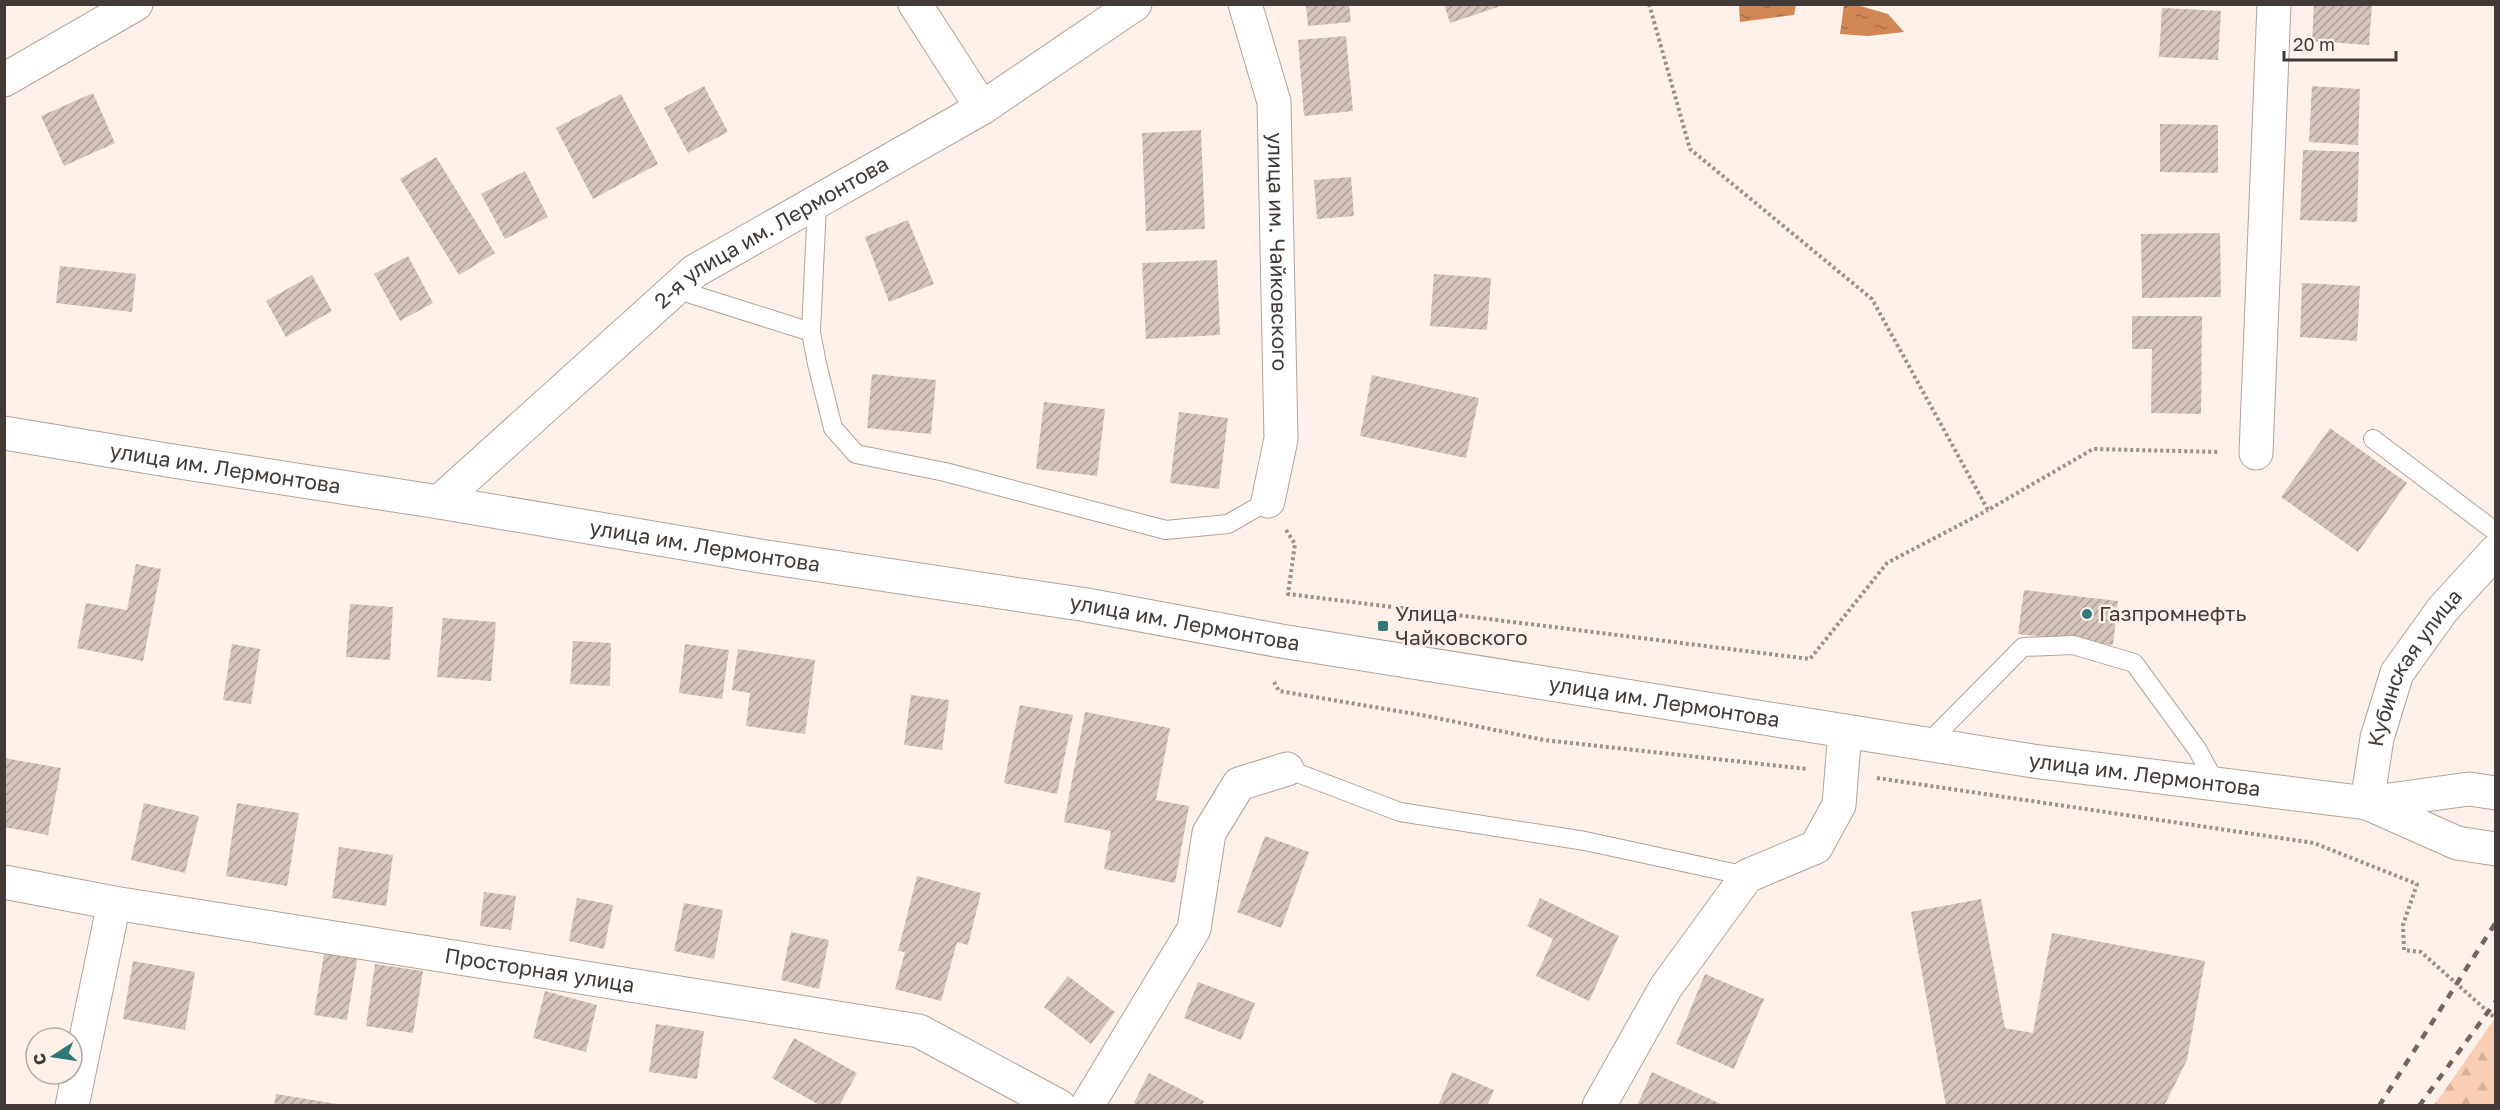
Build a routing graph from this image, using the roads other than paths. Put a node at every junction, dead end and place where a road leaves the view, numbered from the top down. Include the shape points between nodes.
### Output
1 (136, 4) edge
2 (915, 4) edge
3 (1135, 4) edge
4 (1245, 4) edge
5 (2274, 4) edge
6 (4, 80) edge
7 (982, 108) junction
8 (817, 204) junction
9 (675, 289) junction
10 (811, 332) junction
11 (4, 433) edge
12 (2373, 439) dead end
13 (2256, 453) road end
14 (1268, 501) joint
15 (439, 502) junction
16 (2496, 532) edge
17 (2496, 551) edge
18 (1845, 731) junction
19 (1927, 744) junction
20 (1287, 770) joint
21 (2215, 782) junction
22 (2496, 793) edge
23 (2367, 803) junction
24 (2496, 849) edge
25 (1747, 876) junction
26 (4, 882) edge
27 (114, 903) junction
28 (72, 1106) edge
29 (1059, 1106) edge
30 (1087, 1106) edge
31 (1599, 1106) edge

1 - 6 main road
2 - 7 main road
3 - 7 main road, 2-я улица им. Лермонтова
4 - 14 main road, улица им. Чайковского via 1274,102 1281,439
5 - 13 main road
7 - 8 main road, 2-я улица им. Лермонтова
8 - 9 main road, 2-я улица им. Лермонтова via 695,271
8 - 10 lane
9 - 10 lane
9 - 15 main road, 2-я улица им. Лермонтова
10 - 14 lane via 834,428 856,454 945,472 1166,530 1228,524
11 - 15 main road, улица им. Лермонтова
12 - 16 lane
15 - 18 main road, улица им. Лермонтова
17 - 23 main road, Кубинская улица via 2443,609 2397,673 2377,738
18 - 19 main road, улица им. Лермонтова
18 - 25 main road via 1839,806 1816,847
19 - 21 main road, улица им. Лермонтова
19 - 21 lane via 2023,647 2073,645 2134,663 2197,749
20 - 25 lane via 1400,812 1585,841
20 - 30 main road via 1239,784 1209,833 1194,930
21 - 23 main road, улица им. Лермонтова
22 - 23 main road via 2469,789
23 - 24 main road via 2457,843
25 - 31 main road via 1666,987
26 - 27 main road, Просторная улица
27 - 28 main road
27 - 29 main road, Просторная улица via 919,1032

